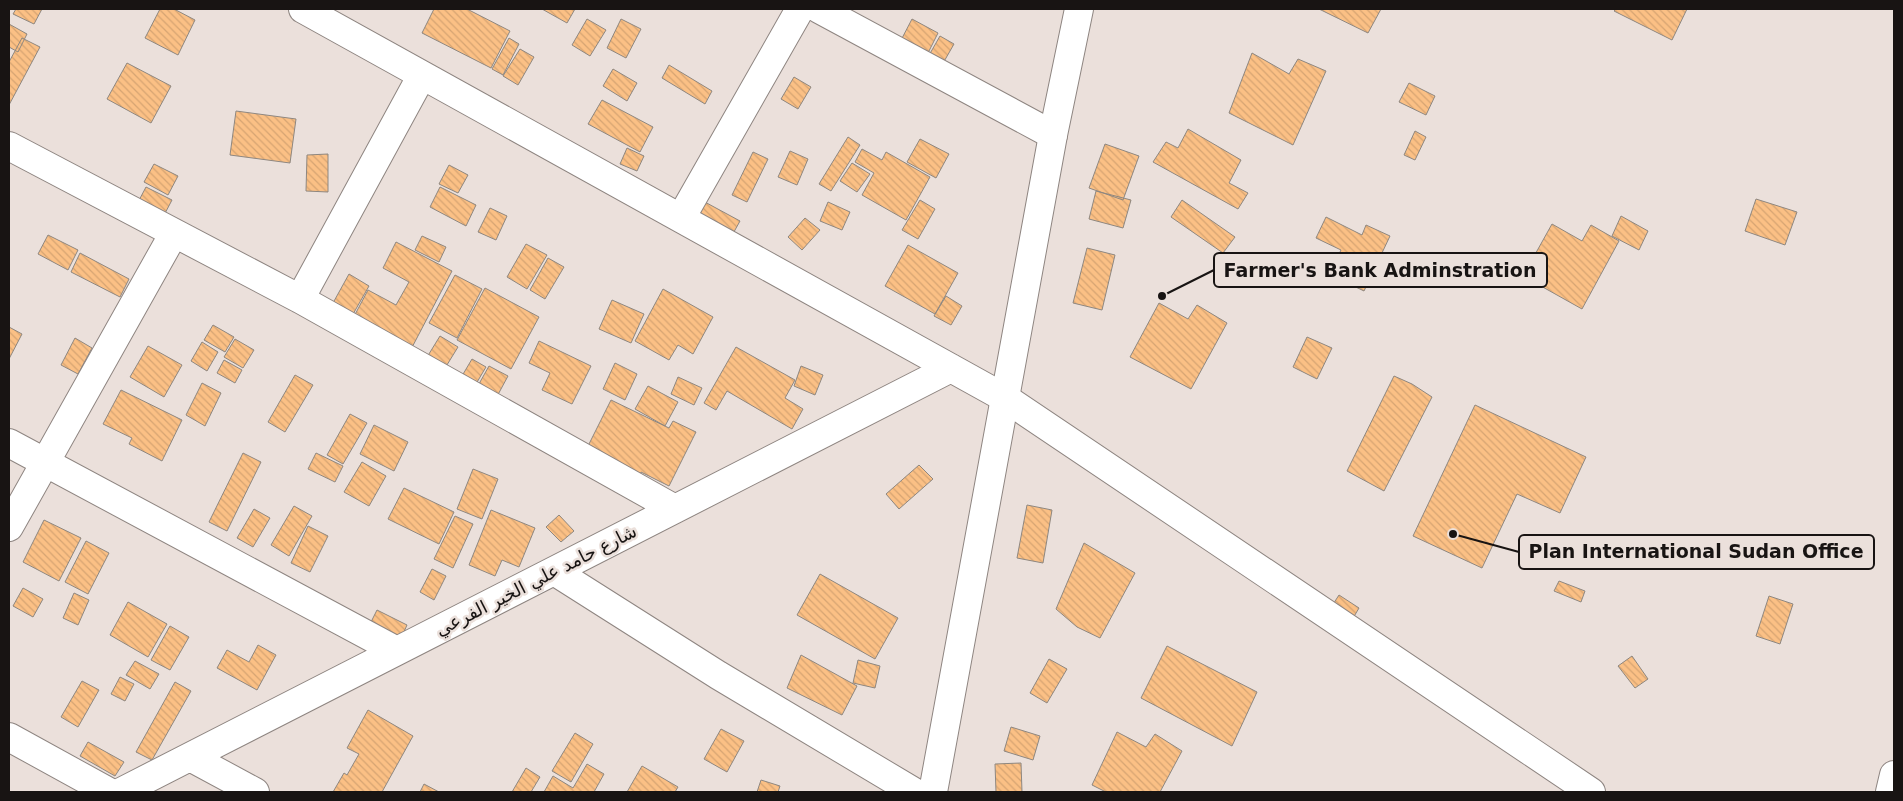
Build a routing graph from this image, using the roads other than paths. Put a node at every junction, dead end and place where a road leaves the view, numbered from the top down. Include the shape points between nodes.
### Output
1 (303, 9) edge
2 (800, 9) edge
3 (819, 9) edge
4 (1079, 9) edge
5 (422, 75) junction
6 (1053, 135) junction
7 (9, 146) edge
8 (681, 218) junction
9 (174, 233) junction
10 (300, 300) junction
11 (951, 368) junction
12 (1005, 398) junction
13 (9, 443) edge
14 (44, 463) junction
15 (675, 509) junction
16 (9, 528) edge
17 (554, 571) junction
18 (397, 651) junction
19 (9, 737) edge
20 (190, 757) junction
21 (1894, 775) edge
22 (109, 792) edge
23 (121, 792) edge
24 (255, 792) edge
25 (914, 792) edge
26 (933, 792) edge
27 (1591, 792) edge
28 (1890, 792) edge

1 - 5 street
2 - 8 street
3 - 6 street
4 - 6 street
5 - 8 street
5 - 10 street
6 - 12 street
7 - 9 street
8 - 11 street
9 - 10 street
9 - 14 street
10 - 15 street
11 - 12 street
11 - 15 street, شارع حامد علي الخير الفرعي
12 - 26 street
12 - 27 street
13 - 14 street
14 - 16 street
14 - 18 street
15 - 17 street, شارع حامد علي الخير الفرعي
17 - 18 street, شارع حامد علي الخير الفرعي
17 - 25 street via 718,675
18 - 20 street, شارع حامد علي الخير الفرعي
19 - 22 street
20 - 23 street, شارع حامد علي الخير الفرعي
20 - 24 street
21 - 28 street

